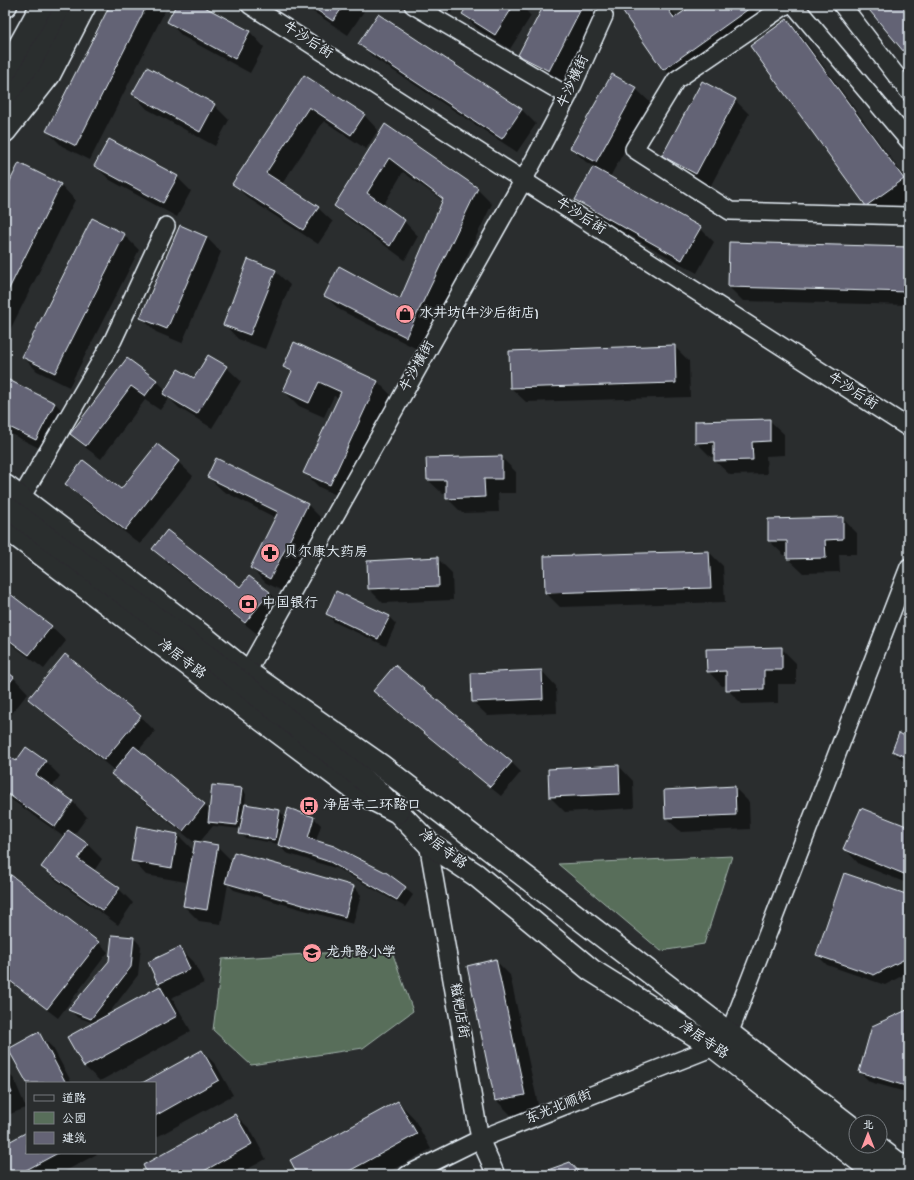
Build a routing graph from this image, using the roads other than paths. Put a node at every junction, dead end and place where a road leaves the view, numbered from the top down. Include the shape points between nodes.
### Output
1 (42, 5) edge
2 (61, 5) edge
3 (85, 5) edge
4 (250, 5) edge
5 (413, 5) edge
6 (786, 5) edge
7 (794, 5) edge
8 (842, 5) edge
9 (604, 16) dead end
10 (5, 72) edge
11 (909, 92) edge
12 (568, 96) junction
13 (5, 117) edge
14 (5, 131) edge
15 (909, 141) edge
16 (523, 181) junction
17 (909, 216) edge
18 (166, 226) dead end
19 (909, 428) edge
20 (10, 497) edge
21 (5, 527) edge
22 (909, 567) edge
23 (247, 672) junction
24 (398, 812) junction
25 (428, 843) junction
26 (721, 1040) junction
27 (848, 1126) edge
28 (480, 1139) junction
29 (886, 1154) edge
30 (909, 1172) edge
31 (407, 1175) edge
32 (496, 1175) edge
33 (878, 1175) edge

1 - 10 main road
2 - 13 main road
3 - 14 main road via 49,75
4 - 16 street, 牛沙后街
5 - 12 street
6 - 17 street via 676,80 634,149 730,211
7 - 15 street
8 - 11 street
9 - 12 street, 牛沙横街
12 - 16 street, 牛沙横街
16 - 19 street, 牛沙后街
16 - 23 street, 牛沙横街
18 - 20 street via 113,340
20 - 23 main road, 净居寺路 via 205,638
20 - 24 main road via 368,783
21 - 24 main road, 净居寺路 via 358,792
22 - 26 street
23 - 26 main road, 净居寺路 via 380,765
24 - 25 main road, 净居寺路
25 - 26 main road, 净居寺路 via 476,875 591,970
25 - 28 street, 糍粑店街
26 - 27 main road, 净居寺路
26 - 28 street, 东光北顺街
26 - 33 main road, 净居寺路
28 - 31 street, 东光北顺街
28 - 32 street, 糍粑店街
29 - 30 main road

